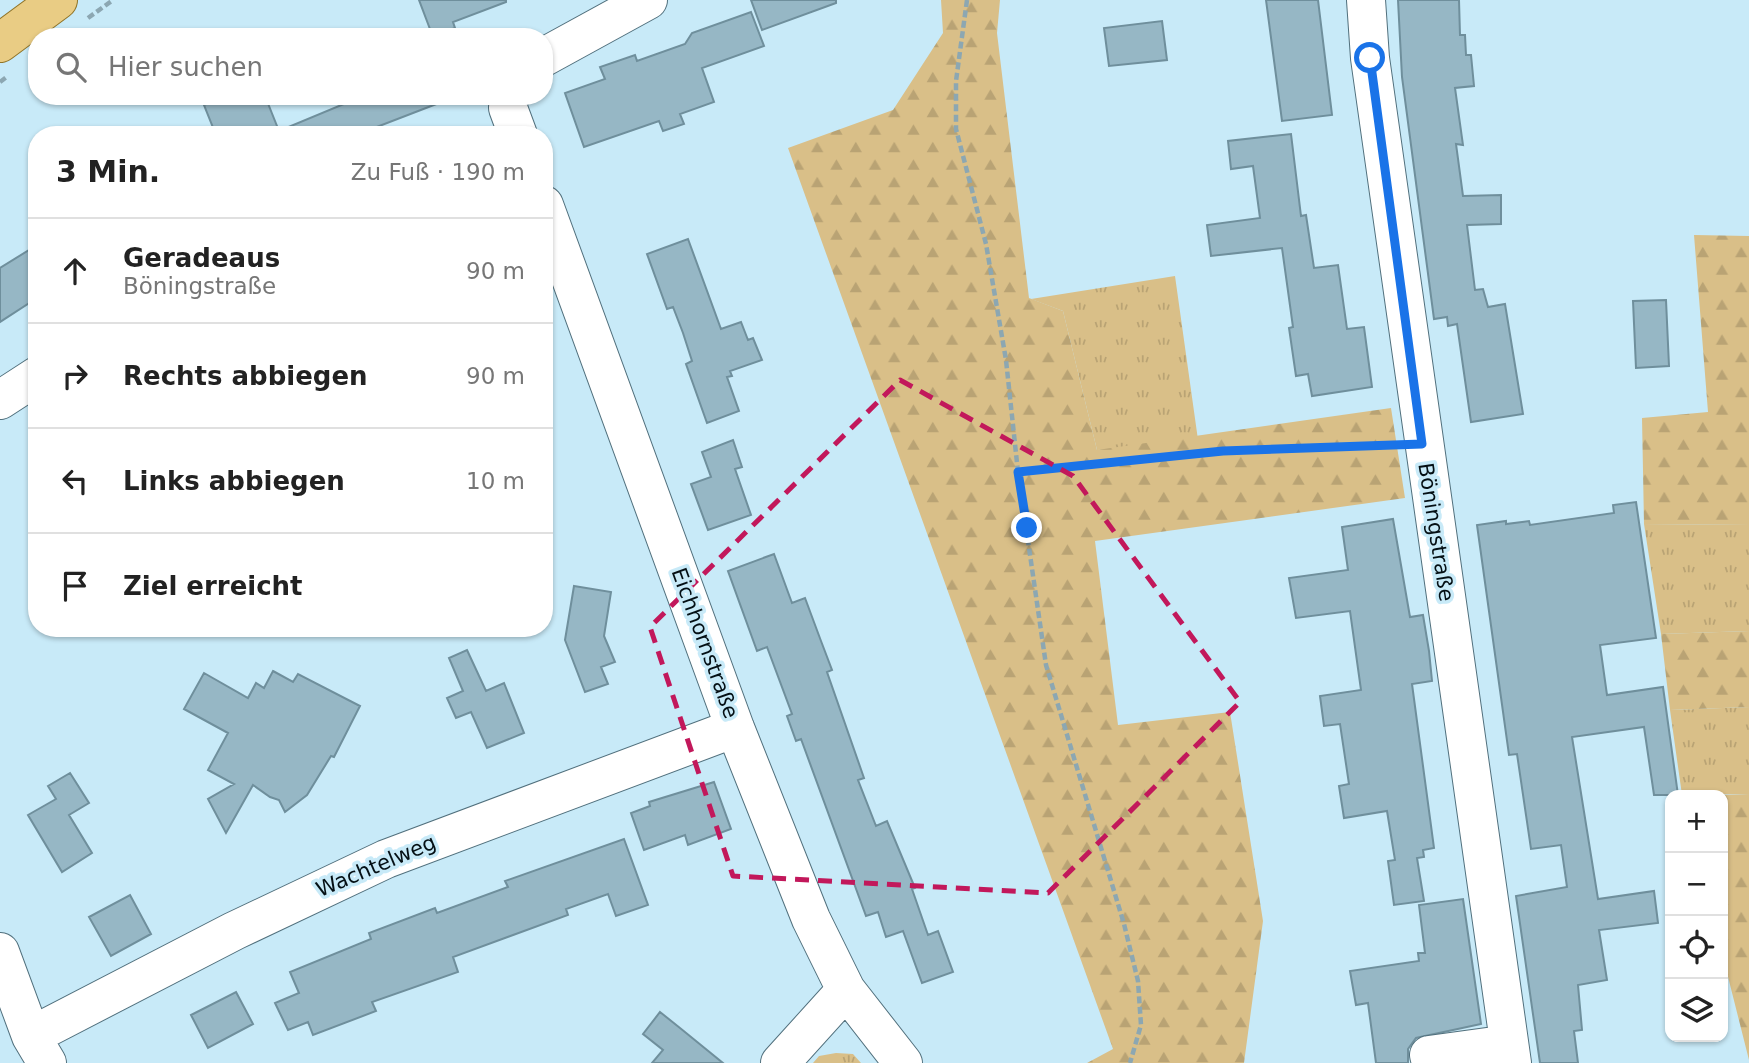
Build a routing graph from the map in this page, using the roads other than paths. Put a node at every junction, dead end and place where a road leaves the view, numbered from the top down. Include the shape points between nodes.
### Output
1 (58, 0) edge
2 (648, 0) edge
3 (1366, 0) edge
4 (0, 43) edge
5 (553, 52) edge
6 (508, 105) edge
7 (515, 126) edge
8 (553, 230) edge
9 (28, 382) edge
10 (0, 400) edge
11 (735, 728) junction
12 (0, 952) edge
13 (846, 990) junction
14 (39, 1049) edge
15 (1511, 1054) edge
16 (780, 1063) edge
17 (902, 1063) edge
18 (1431, 1063) edge

1 - 4 main road
2 - 5 street
3 - 15 street, Böningstraße via 1422,444
6 - 7 street
8 - 11 street, Eichhornstraße
9 - 10 street
11 - 13 street, Eichhornstraße via 811,919
11 - 14 street, Wachtelweg via 386,859 233,930
12 - 14 street
13 - 16 street
13 - 17 street, Eichhornstraße
15 - 18 street via 1429,1055

